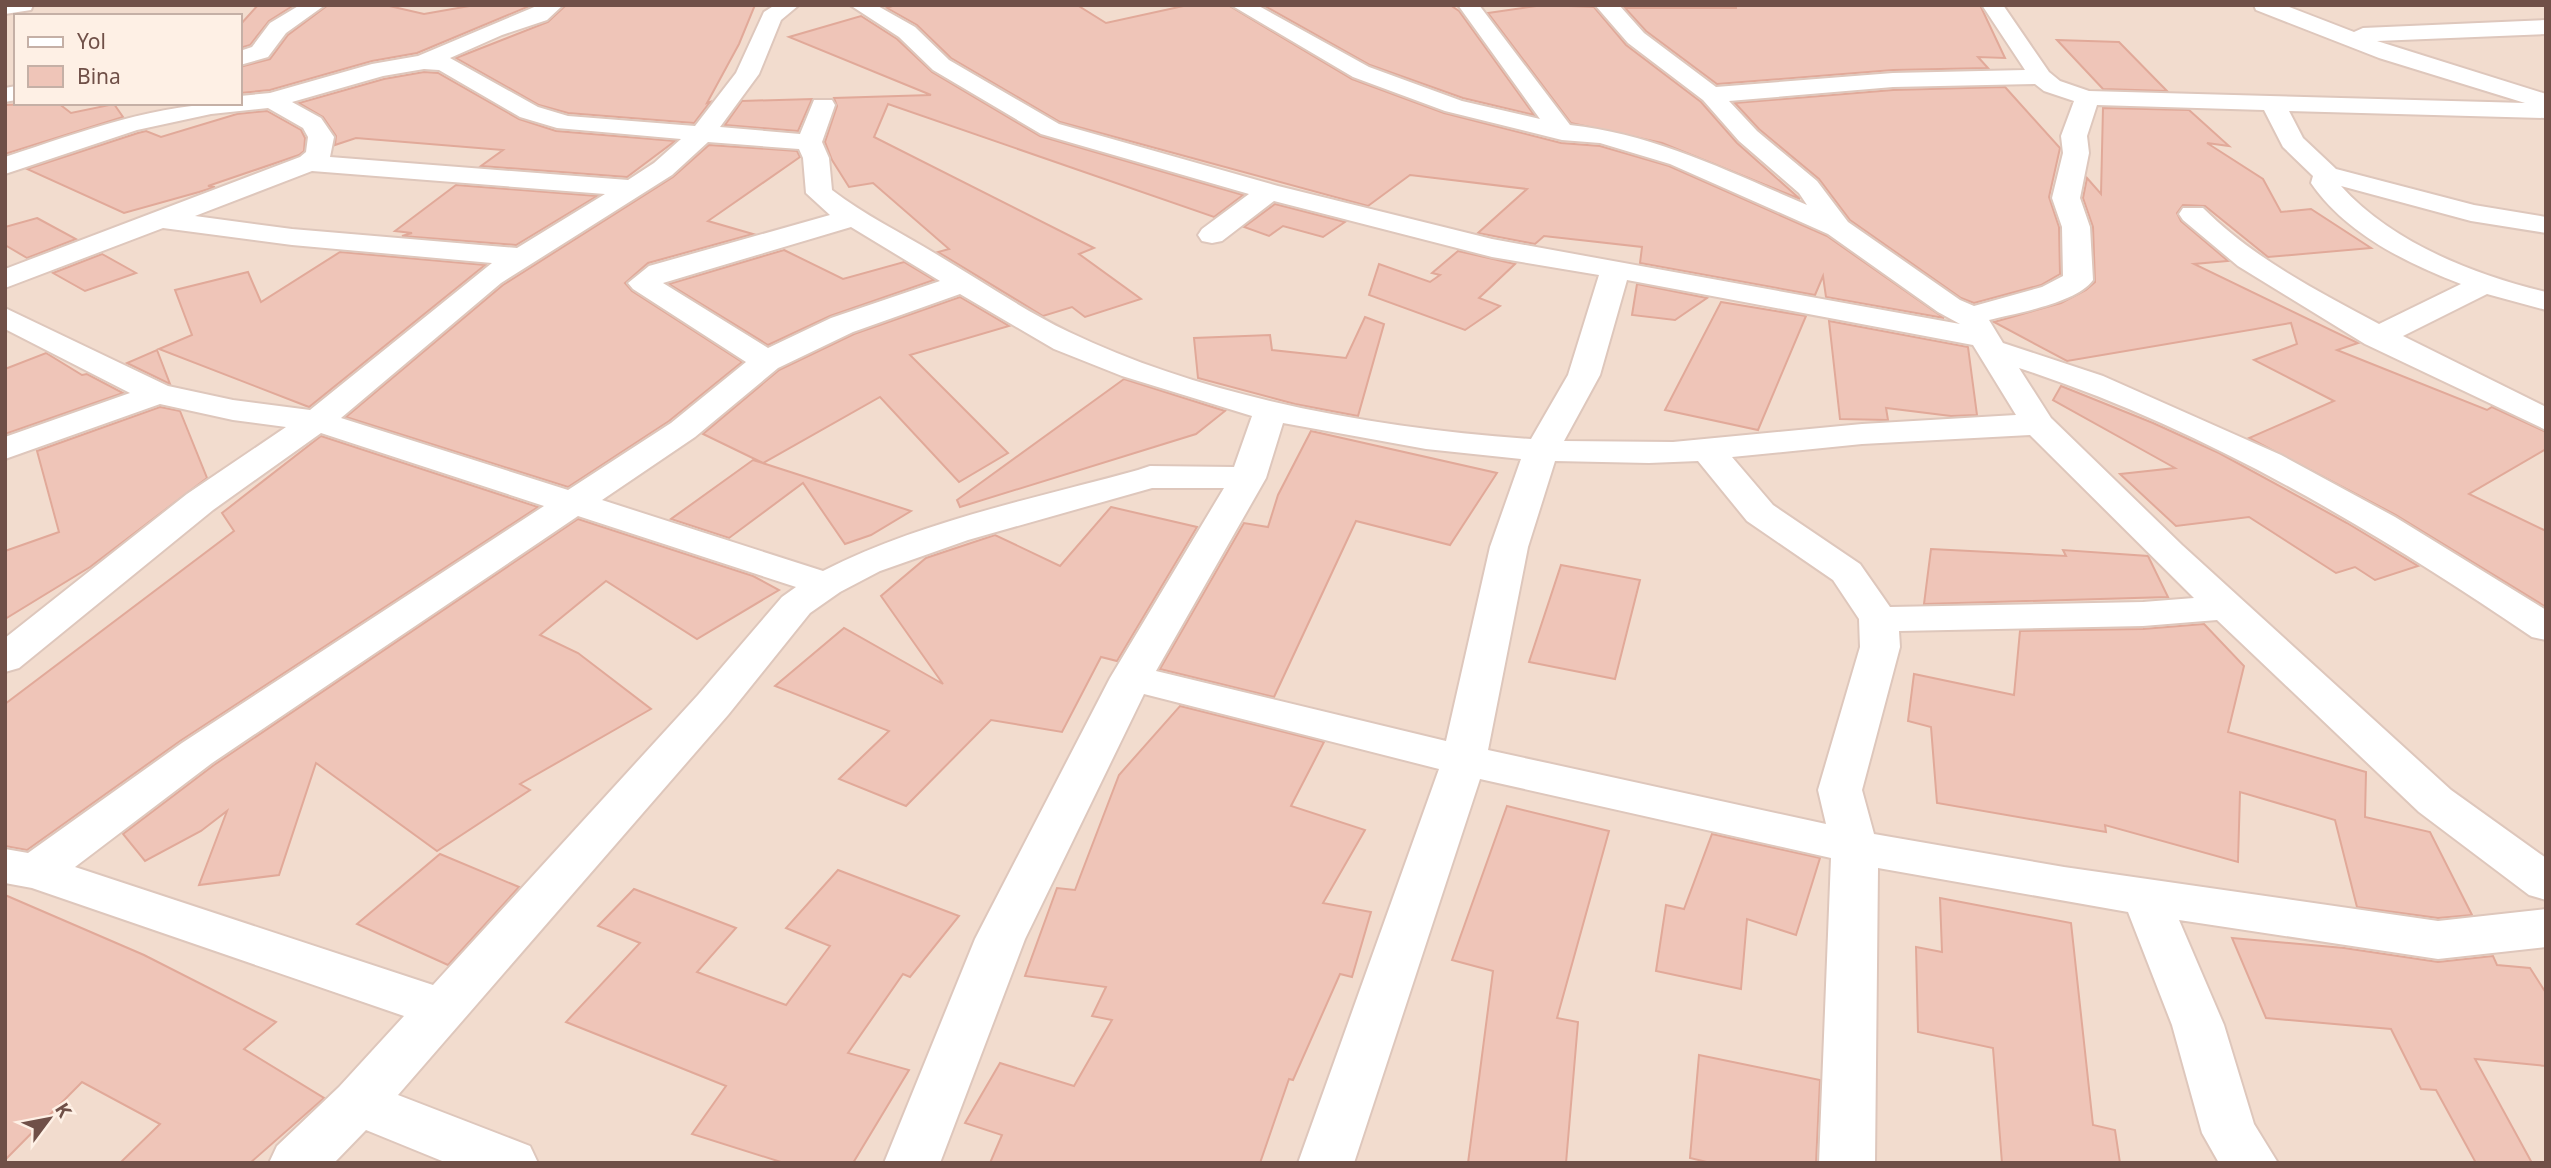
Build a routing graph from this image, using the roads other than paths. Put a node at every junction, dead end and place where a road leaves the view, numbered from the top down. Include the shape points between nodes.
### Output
1 (23, 5) edge
2 (315, 5) edge
3 (553, 5) edge
4 (789, 5) edge
5 (860, 5) edge
6 (1241, 5) edge
7 (1468, 5) edge
8 (1605, 5) edge
9 (1992, 5) edge
10 (2264, 5) edge
11 (5, 8) edge
12 (2508, 9) dead end
13 (2546, 26) edge
14 (2343, 36) junction
15 (242, 57) edge
16 (424, 62) junction
17 (2041, 76) junction
18 (1711, 95) junction
19 (2087, 98) junction
20 (272, 100) junction
21 (2546, 101) edge
22 (242, 103) edge
23 (822, 104) dead end
24 (228, 105) edge
25 (2274, 105) junction
26 (2546, 111) edge
27 (1562, 132) junction
28 (702, 134) junction
29 (809, 142) junction
30 (309, 163) junction
31 (5, 166) edge
32 (2326, 175) junction
33 (631, 188) junction
34 (1269, 192) junction
35 (2193, 214) dead end
36 (854, 217) junction
37 (159, 220) junction
38 (2546, 225) edge
39 (1838, 228) junction
40 (1212, 234) dead end
41 (517, 257) junction
42 (1615, 270) junction
43 (5, 279) edge
44 (962, 283) junction
45 (2483, 285) junction
46 (2546, 302) edge
47 (5, 317) edge
48 (1982, 334) junction
49 (2376, 337) junction
50 (767, 361) junction
51 (158, 394) junction
52 (1271, 410) junction
53 (2546, 420) edge
54 (317, 421) junction
55 (2038, 424) junction
56 (5, 449) edge
57 (1707, 449) junction
58 (1541, 451) junction
59 (1248, 478) junction
60 (573, 504) junction
61 (826, 584) junction
62 (2226, 607) junction
63 (1879, 619) junction
64 (2546, 628) edge
65 (5, 659) edge
66 (1131, 678) junction
67 (1464, 760) junction
68 (1855, 847) junction
69 (21, 869) edge
70 (2546, 883) edge
71 (2145, 896) junction
72 (2546, 928) edge
73 (442, 1008) junction
74 (358, 1103) junction
75 (297, 1163) edge
76 (510, 1163) edge
77 (912, 1163) edge
78 (1326, 1163) edge
79 (1847, 1163) edge
80 (2250, 1163) edge

1 - 11 street
2 - 15 street via 278,28 260,52
3 - 16 street
4 - 28 street via 772,18 747,74
5 - 34 street via 907,32 941,65 1051,129
6 - 27 street via 1361,72 1454,106
7 - 27 street via 1492,46 1526,82
8 - 18 street via 1636,38
9 - 17 street
10 - 14 street
12 - 13 street
13 - 14 street
14 - 21 street
16 - 20 street via 380,69
16 - 28 street via 445,64 520,107 566,124
17 - 18 street via 1892,80
17 - 19 street via 2052,86
18 - 39 street via 1748,136 1808,187
19 - 25 street
19 - 48 street via 2074,136 2076,153 2066,198 2076,227 2078,280
20 - 22 street
20 - 30 street via 312,123 321,137 319,154
23 - 29 street
24 - 31 street via 131,124
25 - 26 street
25 - 32 street via 2292,142
27 - 39 street via 1602,136 1679,159
28 - 29 street
28 - 33 street via 663,169
29 - 36 street via 816,158 819,193
30 - 33 street
30 - 37 street
32 - 38 street via 2470,213
32 - 45 street via 2324,183 2337,203 2371,229
33 - 41 street
34 - 40 street
34 - 42 street via 1492,248
35 - 49 street via 2210,233 2263,271
36 - 44 street
36 - 50 street via 659,272 643,283
37 - 41 street
37 - 43 street
39 - 48 street
41 - 54 street
42 - 48 street
42 - 58 street via 1584,375
44 - 50 street via 842,325
44 - 52 street via 1061,341 1141,374
45 - 46 street
45 - 49 street
47 - 51 street
48 - 55 street
48 - 64 street via 2278,469 2463,572
49 - 53 street
50 - 60 street via 683,430
51 - 54 street
51 - 56 street
52 - 58 street via 1442,441
52 - 59 street
54 - 60 street
54 - 65 street via 200,502
55 - 57 street
55 - 62 street
57 - 58 street
57 - 63 street via 1760,513 1847,572
58 - 67 street via 1509,547
59 - 61 street via 1150,477 955,532 867,563
59 - 66 street
60 - 61 street
60 - 69 street
61 - 73 street via 796,605
62 - 63 street via 2143,614
62 - 70 street via 2435,801
63 - 68 street via 1880,647 1840,790
66 - 67 street
66 - 77 street via 1000,939
67 - 68 street
67 - 78 street
68 - 71 street
68 - 79 street
69 - 73 street
71 - 72 street via 2438,940
71 - 80 street via 2198,1025 2229,1133
73 - 74 street
74 - 75 street
74 - 76 street

